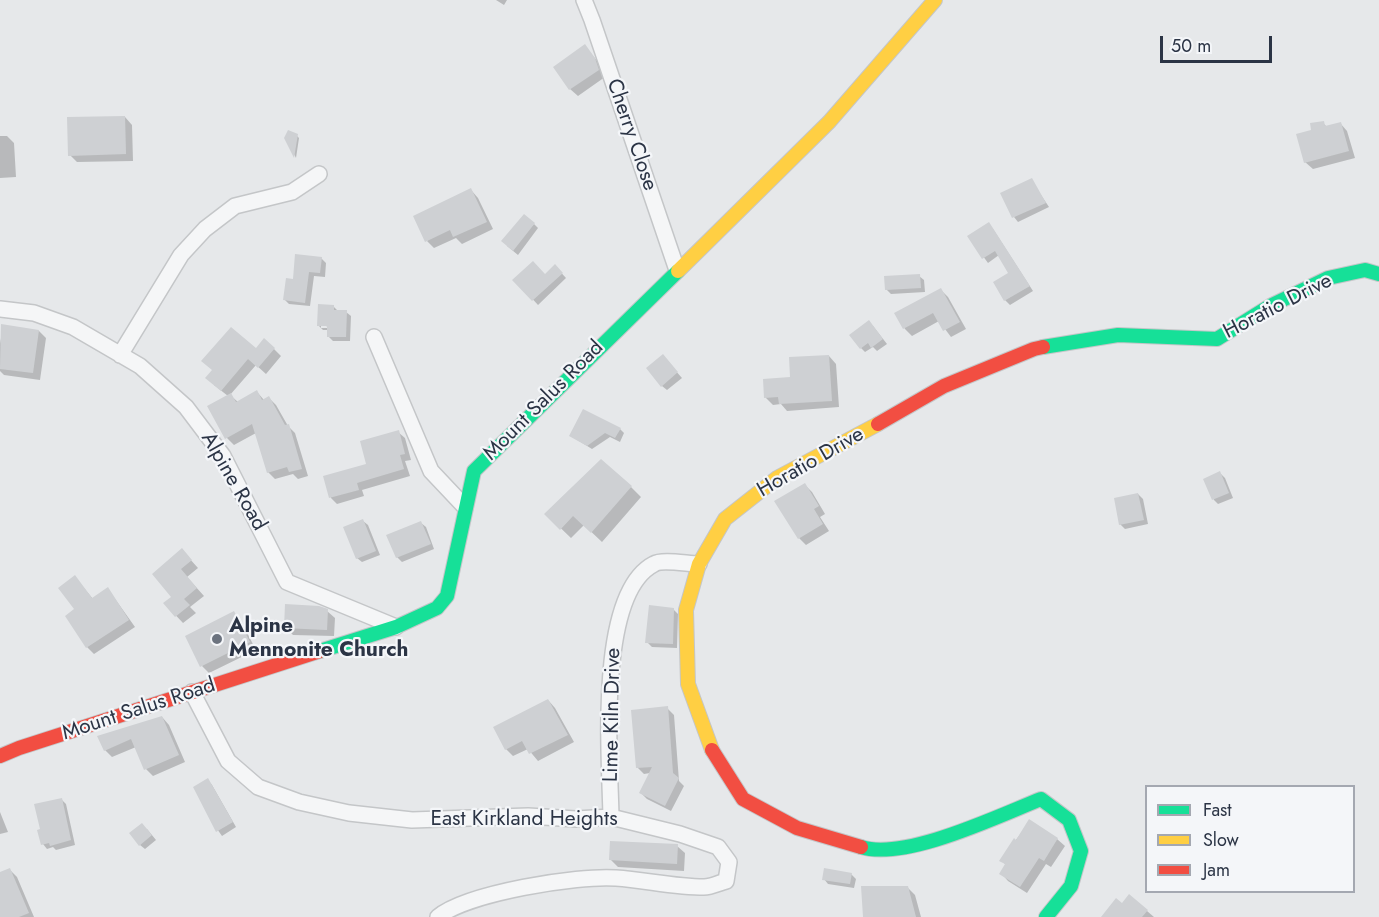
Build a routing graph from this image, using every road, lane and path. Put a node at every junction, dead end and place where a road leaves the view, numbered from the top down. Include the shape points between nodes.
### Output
1 (584, 0) edge
2 (935, 0) edge
3 (319, 174) dead end
4 (677, 270) junction
5 (1379, 274) edge
6 (0, 309) edge
7 (374, 337) dead end
8 (120, 355) junction
9 (465, 507) junction
10 (699, 564) junction
11 (396, 627) junction
12 (192, 692) junction
13 (0, 756) edge
14 (611, 817) junction
15 (438, 917) edge
16 (1046, 917) edge

1 - 4 street, Cherry Close
2 - 4 street, Mount Salus Road via 829,122
3 - 8 street via 292,192 235,206 206,229 181,255
4 - 9 street, Mount Salus Road via 474,471
5 - 10 street, Horatio Drive via 1365,270 1328,278 1270,306 1217,339 1118,335 1034,349 944,386 777,478 725,519
6 - 8 street, Alpine Road via 33,313 73,327
7 - 9 street via 431,471
8 - 11 street, Alpine Road via 140,366 186,407 223,456 287,582
9 - 11 street, Mount Salus Road via 447,596 437,608
10 - 14 street, Lime Kiln Drive via 656,562 640,572 629,590 615,631 610,697
10 - 16 street, Horatio Drive via 686,610 688,684 711,749 743,799 797,828 869,850 905,848 1041,800 1069,820 1081,851 1071,886
11 - 12 street, Mount Salus Road
12 - 13 street, Mount Salus Road
12 - 14 street, East Kirkland Heights via 228,761 258,787 298,802 412,820
14 - 15 street, East Kirkland Heights via 718,847 729,862 726,881 705,887 582,877 465,903

